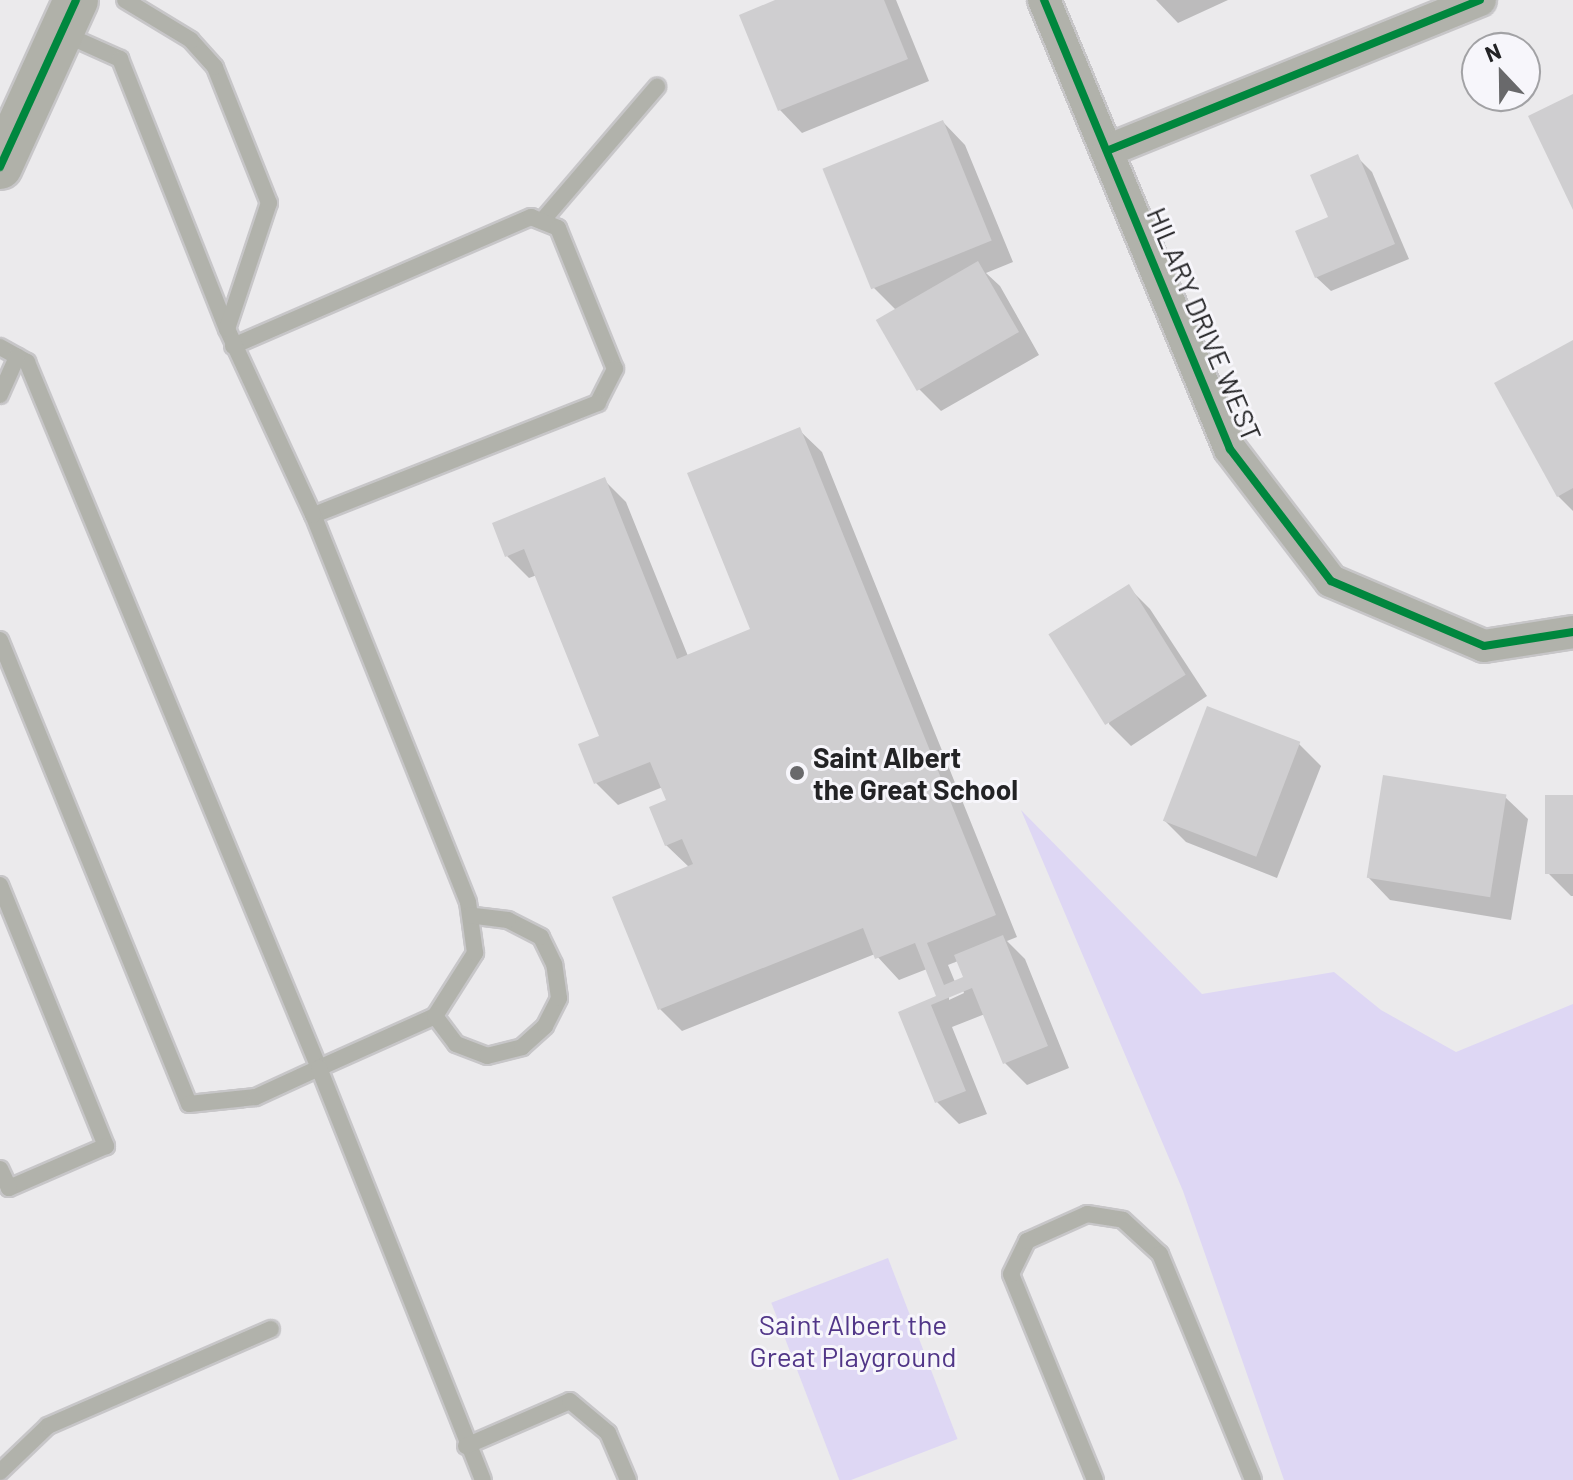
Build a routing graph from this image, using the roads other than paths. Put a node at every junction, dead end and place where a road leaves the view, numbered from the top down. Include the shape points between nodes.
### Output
1 (125, 0) edge
2 (1044, 0) edge
3 (1480, 0) edge
4 (69, 16) edge
5 (657, 87) dead end
6 (1109, 150) junction
7 (0, 167) edge
8 (542, 221) junction
9 (227, 329) junction
10 (233, 346) junction
11 (0, 347) edge
12 (17, 357) junction
13 (0, 395) edge
14 (313, 515) junction
15 (1573, 632) edge
16 (0, 640) edge
17 (0, 885) edge
18 (470, 915) junction
19 (435, 1016) junction
20 (319, 1068) junction
21 (0, 1169) edge
22 (271, 1329) dead end
23 (466, 1446) junction
24 (0, 1472) edge
25 (483, 1480) edge
26 (628, 1480) edge
27 (1095, 1480) edge
28 (1253, 1480) edge

1 - 9 lane via 191,40 215,67 269,203
2 - 6 street, HILARY DRIVE WEST
3 - 6 street
4 - 7 street
4 - 9 lane via 120,59
5 - 8 lane
6 - 15 street, HILARY DRIVE WEST via 1230,449 1331,581 1484,646
8 - 10 lane via 531,217
8 - 14 lane via 558,228 615,369 598,403
9 - 10 lane
10 - 14 lane
11 - 12 lane
12 - 13 lane
12 - 20 lane via 27,362 48,410
14 - 18 lane
16 - 20 lane via 189,1104 256,1097
17 - 21 lane via 106,1146 9,1188
18 - 19 lane via 475,953
18 - 19 lane via 508,920 541,937 554,964 559,998 545,1026 522,1047 487,1056 456,1044
19 - 20 lane
20 - 23 lane
22 - 24 lane via 48,1426
23 - 25 lane
23 - 26 lane via 570,1401 608,1433
27 - 28 lane via 1011,1274 1027,1241 1087,1214 1123,1220 1160,1254

